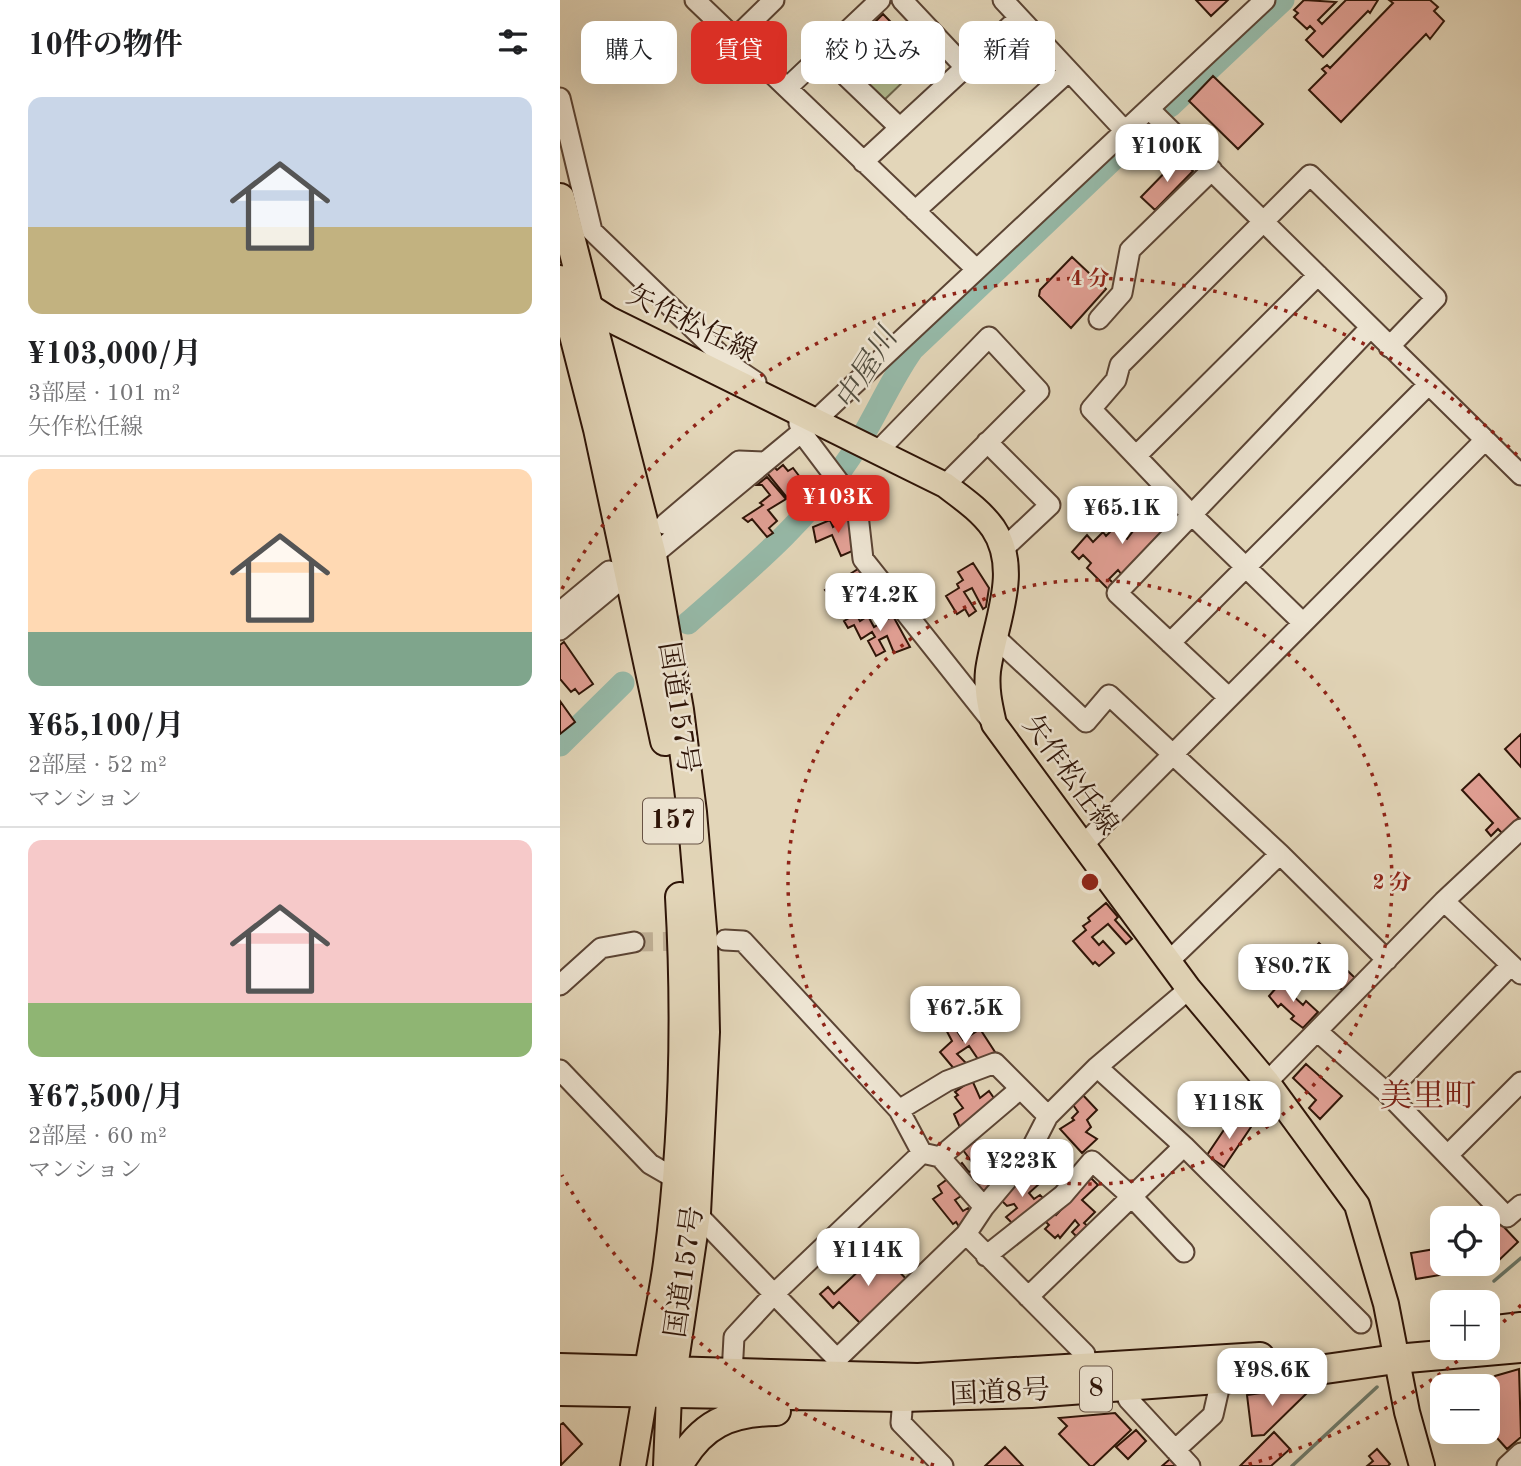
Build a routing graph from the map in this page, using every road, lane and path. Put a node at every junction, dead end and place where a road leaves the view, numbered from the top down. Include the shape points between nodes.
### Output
1 (695, 0) edge
2 (774, 0) edge
3 (880, 0) edge
4 (902, 0) edge
5 (1003, 0) edge
6 (1265, 0) edge
7 (1019, 18) junction
8 (717, 21) edge
9 (752, 21) edge
10 (858, 21) edge
11 (1016, 21) edge
12 (959, 61) edge
13 (1069, 71) junction
14 (959, 73) edge
15 (801, 75) edge
16 (783, 84) edge
17 (854, 84) edge
18 (787, 88) junction
19 (560, 98) edge
20 (1149, 109) junction
21 (900, 128) junction
22 (1125, 131) junction
23 (863, 162) junction
24 (1212, 170) junction
25 (560, 198) edge
26 (915, 211) junction
27 (1265, 222) junction
28 (976, 269) junction
29 (1318, 275) junction
30 (561, 285) edge
31 (587, 305) junction
32 (1099, 319) dead end
33 (1370, 328) junction
34 (1389, 347) junction
35 (1428, 385) junction
36 (805, 421) junction
37 (1485, 440) junction
38 (987, 442) junction
39 (868, 446) junction
40 (1136, 456) junction
41 (765, 462) junction
42 (1521, 475) edge
43 (945, 485) junction
44 (1192, 515) junction
45 (665, 524) dead end
46 (1002, 551) junction
47 (630, 566) junction
48 (1245, 567) junction
49 (560, 612) edge
50 (1302, 622) junction
51 (560, 630) edge
52 (995, 637) junction
53 (1170, 643) junction
54 (1229, 698) junction
55 (994, 724) junction
56 (1173, 754) junction
57 (1520, 831) edge
58 (1082, 846) junction
59 (1280, 855) junction
60 (1444, 901) junction
61 (725, 940) dead end
62 (634, 942) tunnel mouth
63 (1170, 960) junction
64 (1387, 960) junction
65 (1516, 970) edge
66 (560, 985) edge
67 (1189, 989) junction
68 (1317, 1031) junction
69 (1097, 1067) junction
70 (560, 1070) edge
71 (1267, 1082) junction
72 (1521, 1082) edge
73 (1020, 1089) junction
74 (1387, 1093) junction
75 (899, 1110) junction
76 (1048, 1115) junction
77 (1184, 1146) junction
78 (931, 1155) junction
79 (1448, 1155) junction
80 (676, 1179) junction
81 (1133, 1198) junction
82 (1521, 1205) edge
83 (984, 1207) junction
84 (696, 1213) junction
85 (966, 1234) junction
86 (1184, 1252) dead end
87 (986, 1256) junction
88 (774, 1294) junction
89 (1028, 1297) junction
90 (1047, 1316) junction
91 (1361, 1323) dead end
92 (1521, 1327) edge
93 (1500, 1330) edge
94 (1430, 1341) edge
95 (1521, 1348) edge
96 (1395, 1351) junction
97 (1085, 1354) dead end
98 (560, 1368) edge
99 (1111, 1368) junction
100 (732, 1374) junction
101 (1221, 1380) junction
102 (658, 1384) junction
103 (560, 1391) edge
104 (898, 1397) junction
105 (1128, 1399) dead end
106 (1175, 1450) junction
107 (1521, 1453) edge
108 (634, 1466) edge
109 (666, 1466) edge
110 (678, 1466) edge
111 (943, 1466) edge
112 (1190, 1466) edge
113 (1422, 1466) edge
114 (1507, 1466) edge

1 - 8 street
2 - 9 street
3 - 10 street
4 - 12 street
5 - 7 street
6 - 20 street
7 - 11 street
7 - 13 street
13 - 22 street
13 - 26 street
14 - 21 street
15 - 18 street
16 - 18 street
17 - 21 street
18 - 23 street
19 - 36 street via 592,231 732,366
20 - 22 street
20 - 24 street
21 - 23 street
22 - 28 street
23 - 26 street
24 - 27 street
24 - 32 street via 1130,250 1122,293
25 - 31 highway, 国道157号 / 157
26 - 28 street
27 - 29 street
27 - 34 street via 1310,175 1436,298
27 - 40 street via 1120,365 1116,380 1091,409
28 - 36 street
29 - 33 street
29 - 40 street
30 - 31 main road, 矢作松任線
30 - 47 highway, 国道157号 / 157
31 - 36 main road, 矢作松任線
31 - 47 highway, 国道157号 / 157
33 - 34 street
33 - 44 street
34 - 35 street
35 - 37 street
35 - 48 street
36 - 39 main road, 矢作松任線
36 - 41 street
36 - 55 street via 857,506 863,559
37 - 42 street
37 - 50 street
38 - 39 street via 1039,391 989,337
38 - 43 street
38 - 46 street via 1050,505
39 - 43 main road, 矢作松任線
40 - 44 street
41 - 45 street via 739,461
41 - 47 street
43 - 46 main road, 矢作松任線 via 980,512 995,531
44 - 48 street
44 - 53 street via 1117,593
46 - 52 main road, 矢作松任線 via 1006,582
47 - 49 street
47 - 51 street
47 - 80 highway, 国道157号 / 157 via 664,732 679,875 685,986
47 - 84 highway, 国道157号 / 157 via 679,710 702,930 705,1032
48 - 50 street
48 - 53 street
50 - 54 street
52 - 55 main road, 矢作松任線 via 987,696
52 - 56 street via 1086,722 1109,695
53 - 54 street
54 - 56 street
55 - 58 main road, 矢作松任線
56 - 58 street
56 - 59 street
57 - 60 street
58 - 63 main road, 矢作松任線
59 - 63 street
59 - 64 street
60 - 64 street
60 - 65 street
61 - 75 street via 743,941
62 - 66 street via 601,948
63 - 67 main road, 矢作松任線
64 - 68 street
65 - 74 street
67 - 69 street
67 - 71 main road, 矢作松任線
68 - 71 street
68 - 74 street
69 - 76 street
69 - 77 street
70 - 80 street via 650,1164
71 - 96 main road, 矢作松任線 via 1357,1205
72 - 79 street
73 - 75 street via 995,1063 947,1081
73 - 76 street
73 - 78 street
74 - 79 street
75 - 78 street
76 - 83 street via 1028,1155
77 - 81 street
77 - 91 street
78 - 83 street
78 - 88 street
79 - 82 street via 1507,1217
80 - 102 highway, 国道157号 / 157
81 - 86 street
81 - 87 street via 1091,1161 1063,1195
81 - 89 street
83 - 85 street
84 - 88 street
84 - 102 highway, 国道157号 / 157
85 - 87 street
85 - 88 street via 837,1359
87 - 89 street
88 - 100 street via 734,1337
89 - 90 street
90 - 97 street
90 - 99 street via 1060,1320
92 - 93 highway
94 - 96 highway, 国道8号 / 8
95 - 96 highway, 国道8号 / 8
96 - 99 highway, 国道8号 / 8
96 - 101 highway, 国道8号 / 8 via 1297,1373
96 - 113 main road, 矢作松任線
98 - 102 highway, 国道8号 / 8
99 - 100 highway, 国道8号 / 8 via 918,1378
100 - 102 highway, 国道8号 / 8
101 - 104 highway, 国道8号 / 8
101 - 106 street via 1213,1415
102 - 103 highway, 国道8号 / 8
102 - 104 highway, 国道8号 / 8
102 - 108 main road
102 - 109 main road
104 - 110 highway via 864,1406 724,1418 698,1436
104 - 111 street via 901,1423
105 - 106 street
106 - 112 street
107 - 114 street

